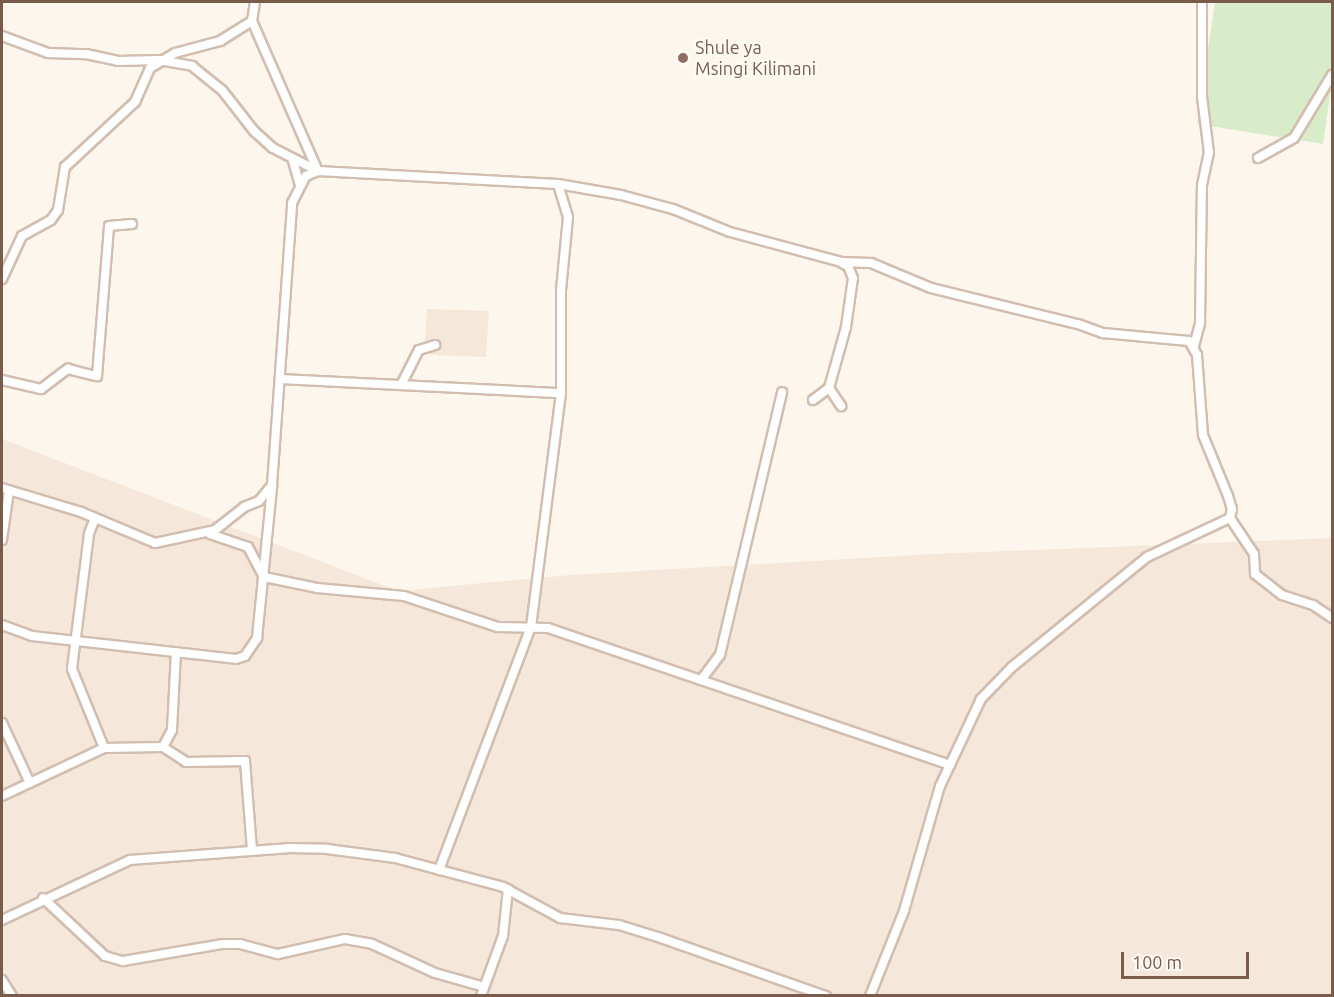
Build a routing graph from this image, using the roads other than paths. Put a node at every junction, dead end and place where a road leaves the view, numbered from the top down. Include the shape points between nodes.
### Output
1 (255, 2) edge
2 (1202, 2) edge
3 (252, 21) junction
4 (2, 36) edge
5 (159, 60) junction
6 (1332, 75) edge
7 (1258, 158) dead end
8 (293, 160) junction
9 (318, 171) junction
10 (558, 184) junction
11 (300, 185) junction
12 (132, 224) dead end
13 (841, 262) junction
14 (2, 279) edge
15 (435, 345) dead end
16 (1194, 346) junction
17 (280, 379) junction
18 (2, 380) edge
19 (405, 383) junction
20 (829, 388) junction
21 (782, 392) dead end
22 (561, 393) junction
23 (813, 400) dead end
24 (841, 406) dead end
25 (272, 485) junction
26 (5, 489) edge
27 (95, 518) junction
28 (1230, 518) junction
29 (206, 534) junction
30 (2, 540) edge
31 (264, 577) junction
32 (1332, 618) edge
33 (2, 626) edge
34 (531, 627) junction
35 (74, 640) junction
36 (176, 652) junction
37 (701, 680) junction
38 (2, 723) edge
39 (163, 747) junction
40 (104, 748) junction
41 (950, 765) junction
42 (30, 783) junction
43 (2, 796) edge
44 (252, 850) junction
45 (439, 870) junction
46 (508, 889) junction
47 (43, 898) junction
48 (2, 920) edge
49 (2, 980) edge
50 (482, 991) edge
51 (12, 996) edge
52 (826, 996) edge
53 (870, 996) edge

1 - 3 street
2 - 16 street via 1202,97 1209,153 1202,184 1200,323
3 - 5 street via 220,41
3 - 9 street
4 - 5 street via 48,53 87,54 118,61
5 - 8 street via 192,66 209,76 254,131
5 - 14 street via 150,69 135,102 65,168 58,210 51,220 22,236
6 - 7 street via 1294,138
8 - 9 street
8 - 11 street
9 - 10 street
9 - 11 street via 306,176
10 - 13 street via 655,203 730,232
10 - 22 street via 568,217 561,290
11 - 17 street via 292,203 285,262
12 - 18 street via 109,226 97,376 68,369 41,389
13 - 16 street via 871,263 921,285 1103,333 1182,338
13 - 20 street via 848,266 853,278 846,327
15 - 19 street via 419,350
16 - 28 street via 1203,435 1228,496
17 - 19 street
17 - 25 street
19 - 22 street
20 - 23 street
20 - 24 street
21 - 37 street via 720,655
22 - 34 street
25 - 29 street via 259,501
25 - 31 street
26 - 27 street
26 - 30 street
27 - 29 street via 155,543
27 - 35 street via 89,534
28 - 32 street via 1254,554 1255,574 1281,595 1313,605
28 - 41 street via 1147,557 1012,667 981,699
29 - 31 street via 219,534 248,547
31 - 34 street via 317,588 404,596 498,627
31 - 36 street via 257,638 245,656 236,659
33 - 35 street via 32,636
34 - 37 street via 548,628
34 - 45 street
35 - 36 street
35 - 40 street via 72,669
36 - 39 street via 172,730
37 - 41 street
38 - 42 street
39 - 40 street
39 - 44 street via 186,762 245,761
40 - 42 street
41 - 53 street via 904,911
42 - 43 street
44 - 45 street via 327,849 395,858
44 - 47 street via 130,860
45 - 46 street
46 - 50 street via 503,936
46 - 52 street via 561,918 619,925 651,934
47 - 48 street
47 - 50 street via 105,956 123,961 222,944 240,944 278,954 345,939 372,944
49 - 51 street

